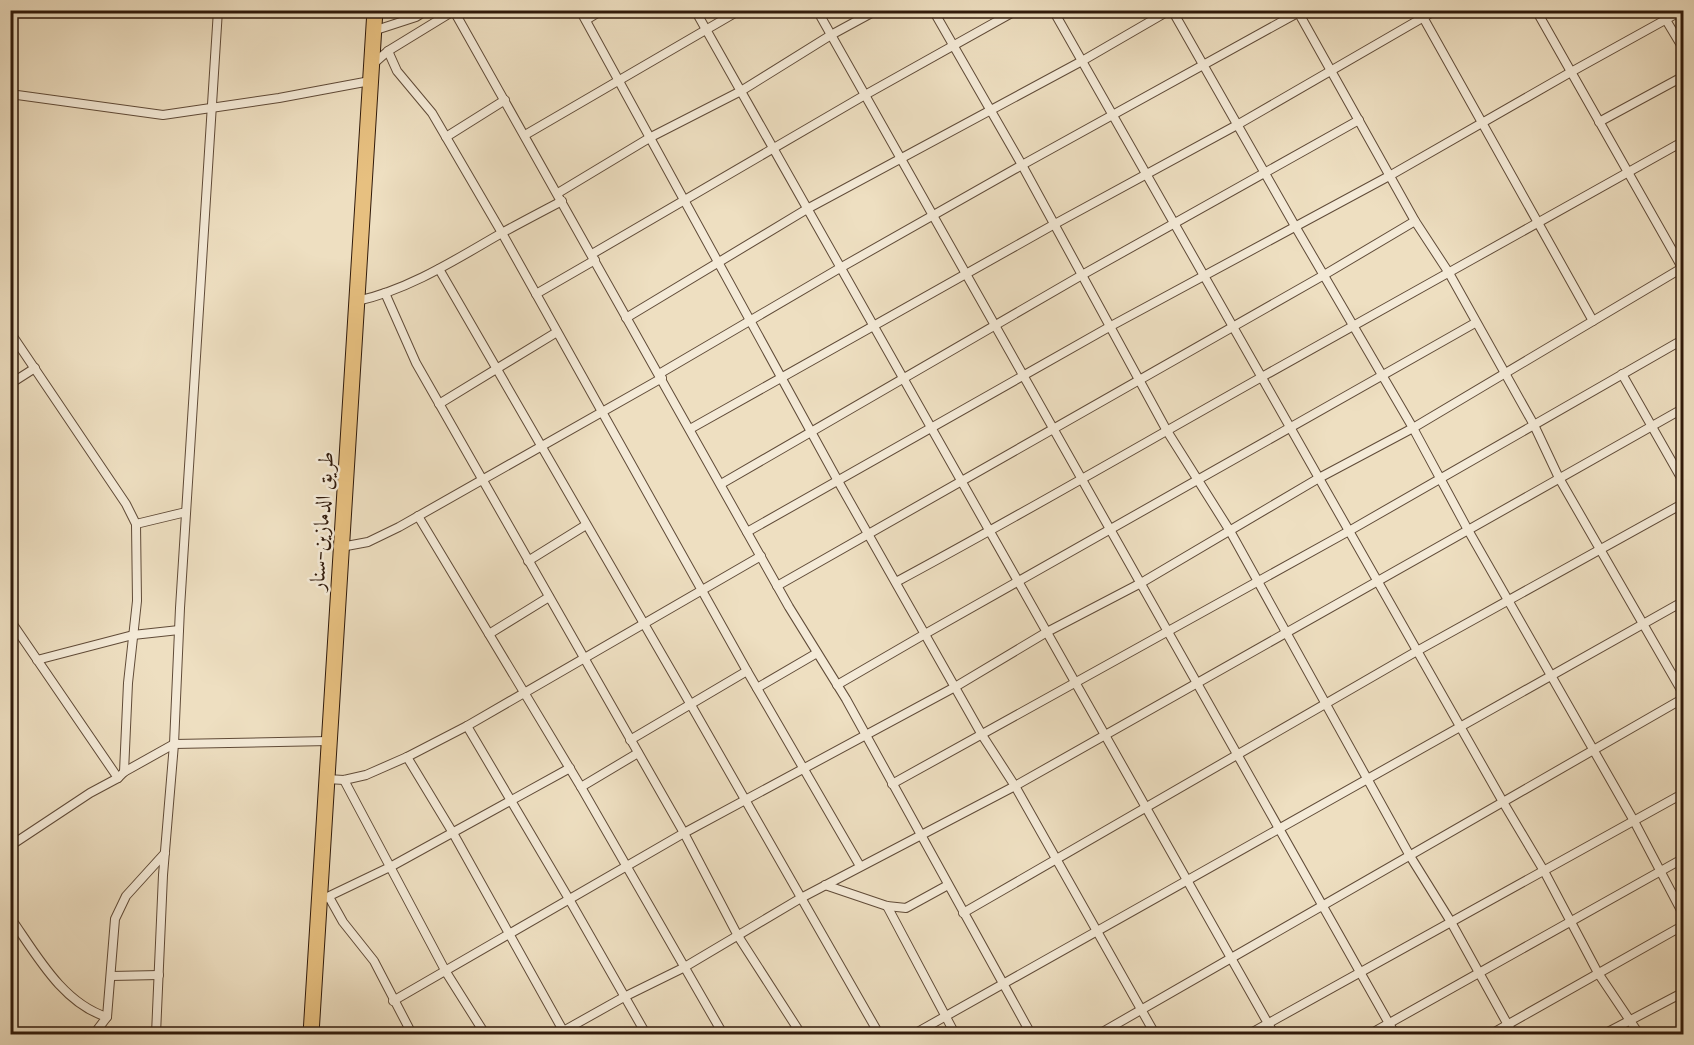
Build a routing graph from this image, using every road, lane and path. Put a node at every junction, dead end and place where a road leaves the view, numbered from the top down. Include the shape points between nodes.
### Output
1 (218, 10) edge
2 (375, 10) edge
3 (427, 10) edge
4 (580, 10) edge
5 (602, 10) edge
6 (695, 10) edge
7 (741, 10) edge
8 (817, 10) edge
9 (877, 10) edge
10 (933, 10) edge
11 (1017, 10) edge
12 (1053, 10) edge
13 (1171, 10) edge
14 (1437, 10) edge
15 (1550, 10) edge
16 (1660, 10) edge
17 (1683, 10) edge
18 (454, 11) edge
19 (1299, 11) edge
20 (1538, 13) edge
21 (1421, 14) edge
22 (586, 20) junction
23 (1665, 20) junction
24 (706, 30) junction
25 (374, 31) junction
26 (831, 35) junction
27 (954, 46) junction
28 (1683, 50) edge
29 (388, 51) junction
30 (1082, 61) junction
31 (1203, 64) junction
32 (371, 66) junction
33 (1331, 70) junction
34 (1571, 72) junction
35 (1683, 76) edge
36 (370, 81) junction
37 (620, 81) junction
38 (741, 91) junction
39 (10, 94) edge
40 (865, 95) junction
41 (505, 100) junction
42 (211, 107) junction
43 (990, 110) junction
44 (1112, 114) junction
45 (1359, 120) junction
46 (1599, 122) junction
47 (1481, 123) junction
48 (1237, 124) junction
49 (525, 135) junction
50 (651, 136) junction
51 (446, 137) junction
52 (1683, 141) edge
53 (773, 148) junction
54 (901, 159) junction
55 (1022, 165) junction
56 (1628, 173) junction
57 (1146, 174) junction
58 (1265, 174) junction
59 (1390, 175) junction
60 (558, 193) junction
61 (685, 200) junction
62 (562, 201) junction
63 (807, 209) junction
64 (933, 216) junction
65 (1415, 221) junction
66 (1174, 223) junction
67 (1539, 224) junction
68 (1053, 225) junction
69 (1295, 226) junction
70 (502, 233) junction
71 (594, 257) junction
72 (719, 261) junction
73 (840, 268) junction
74 (439, 269) junction
75 (1683, 270) edge
76 (1449, 273) junction
77 (966, 274) junction
78 (1082, 275) junction
79 (1324, 275) junction
80 (1205, 277) junction
81 (385, 293) junction
82 (536, 294) junction
83 (357, 302) junction
84 (626, 318) junction
85 (751, 320) junction
86 (1593, 321) junction
87 (1475, 323) junction
88 (873, 326) junction
89 (996, 326) junction
90 (1111, 326) junction
91 (1353, 326) junction
92 (1233, 327) junction
93 (10, 332) edge
94 (557, 332) junction
95 (1683, 339) edge
96 (35, 368) junction
97 (497, 368) junction
98 (1505, 374) junction
99 (1622, 374) junction
100 (660, 376) junction
101 (1024, 376) junction
102 (1383, 376) junction
103 (782, 377) junction
104 (1261, 377) junction
105 (903, 378) junction
106 (1139, 379) junction
107 (10, 384) edge
108 (439, 404) junction
109 (1683, 408) edge
110 (602, 412) junction
111 (1534, 425) junction
112 (1652, 426) junction
113 (1290, 427) junction
114 (1053, 428) junction
115 (1413, 428) junction
116 (690, 429) junction
117 (932, 429) junction
118 (811, 431) junction
119 (1167, 431) junction
120 (541, 447) junction
121 (1319, 478) junction
122 (1441, 478) junction
123 (1559, 478) junction
124 (1082, 479) junction
125 (482, 480) junction
126 (961, 480) junction
127 (1198, 480) junction
128 (838, 481) junction
129 (1683, 483) edge
130 (720, 484) junction
131 (1683, 503) edge
132 (186, 512) junction
133 (418, 516) junction
134 (136, 524) junction
135 (586, 525) junction
136 (1111, 530) junction
137 (1468, 530) junction
138 (1230, 531) junction
139 (1349, 531) junction
140 (747, 532) junction
141 (990, 532) junction
142 (869, 534) junction
143 (341, 547) junction
144 (1601, 550) junction
145 (760, 556) junction
146 (528, 561) junction
147 (1377, 580) junction
148 (1257, 581) junction
149 (896, 582) junction
150 (1018, 582) junction
151 (1141, 583) junction
152 (777, 586) junction
153 (701, 589) junction
154 (549, 597) junction
155 (1509, 600) junction
156 (1683, 601) edge
157 (10, 620) edge
158 (643, 623) junction
159 (1644, 623) junction
160 (179, 630) junction
161 (1047, 632) junction
162 (1169, 632) junction
163 (1285, 632) junction
164 (925, 633) junction
165 (489, 634) junction
166 (133, 635) junction
167 (1417, 651) junction
168 (817, 653) junction
169 (583, 657) junction
170 (37, 660) junction
171 (747, 671) junction
172 (1551, 676) junction
173 (1197, 682) junction
174 (1076, 683) junction
175 (837, 685) junction
176 (955, 687) junction
177 (757, 688) junction
178 (525, 693) junction
179 (1683, 696) edge
180 (1326, 703) junction
181 (692, 705) junction
182 (467, 726) junction
183 (1460, 727) junction
184 (1104, 734) junction
185 (982, 735) junction
186 (866, 736) junction
187 (630, 740) junction
188 (329, 741) junction
189 (174, 744) junction
190 (1594, 750) junction
191 (638, 753) junction
192 (1238, 753) junction
193 (407, 757) junction
194 (570, 768) junction
195 (803, 769) junction
196 (121, 775) junction
197 (1368, 778) junction
198 (327, 779) junction
199 (344, 780) junction
200 (892, 784) junction
201 (1015, 786) junction
202 (581, 787) junction
203 (1683, 793) edge
204 (746, 800) junction
205 (512, 801) junction
206 (1503, 802) junction
207 (1145, 807) junction
208 (1634, 821) junction
209 (1280, 828) junction
210 (453, 833) junction
211 (684, 833) junction
212 (920, 834) junction
213 (10, 846) edge
214 (165, 852) junction
215 (1410, 856) junction
216 (1683, 858) edge
217 (1057, 860) junction
218 (392, 866) junction
219 (627, 866) junction
220 (860, 866) junction
221 (1544, 871) junction
222 (1660, 871) junction
223 (1187, 880) junction
224 (825, 885) junction
225 (948, 885) junction
226 (801, 898) junction
227 (324, 899) junction
228 (569, 899) junction
229 (1323, 905) junction
230 (887, 906) junction
231 (963, 913) junction
232 (1683, 916) edge
233 (10, 917) edge
234 (1571, 921) junction
235 (1451, 922) junction
236 (1683, 924) edge
237 (1096, 931) junction
238 (509, 935) junction
239 (738, 936) junction
240 (1232, 958) junction
241 (684, 968) junction
242 (446, 972) junction
243 (1361, 972) junction
244 (1598, 973) junction
245 (1478, 974) junction
246 (159, 975) junction
247 (111, 976) junction
248 (1003, 984) junction
249 (1683, 992) edge
250 (624, 997) junction
251 (393, 1001) junction
252 (1141, 1010) junction
253 (107, 1017) junction
254 (945, 1017) junction
255 (1630, 1020) junction
256 (1390, 1023) junction
257 (1268, 1024) junction
258 (1508, 1025) junction
259 (562, 1034) edge
260 (94, 1035) edge
261 (156, 1035) edge
262 (311, 1035) edge
263 (412, 1035) edge
264 (484, 1035) edge
265 (645, 1035) edge
266 (723, 1035) edge
267 (801, 1035) edge
268 (879, 1035) edge
269 (914, 1035) edge
270 (955, 1035) edge
271 (1031, 1035) edge
272 (1099, 1035) edge
273 (1155, 1035) edge
274 (1249, 1035) edge
275 (1274, 1035) edge
276 (1370, 1035) edge
277 (1395, 1035) edge
278 (1491, 1035) edge
279 (1513, 1035) edge
280 (1604, 1035) edge
281 (1639, 1035) edge

1 - 42 street
2 - 25 highway, طريق الدمازين-سنار
3 - 25 street
4 - 22 street
5 - 22 street
6 - 24 street
7 - 24 street
8 - 26 street
9 - 26 street
10 - 27 street
11 - 27 street
12 - 30 street
13 - 30 street
13 - 31 street
14 - 21 street
15 - 20 street
16 - 23 street
17 - 23 street
18 - 29 street
18 - 41 street
19 - 31 street
19 - 33 street
20 - 34 street
21 - 33 street
21 - 47 street
22 - 37 street
23 - 28 street
23 - 34 street
24 - 37 street
24 - 38 street
25 - 32 highway, طريق الدمازين-سنار
26 - 38 street
26 - 40 street
27 - 40 street
27 - 43 street
29 - 32 street
29 - 51 street via 397,71 432,113
30 - 43 street
30 - 44 street
31 - 44 street
31 - 48 street
32 - 36 highway, طريق الدمازين-سنار
33 - 45 street
33 - 48 street
34 - 46 street
34 - 47 street
35 - 46 street
36 - 42 street
36 - 83 highway, طريق الدمازين-سنار
37 - 49 street
37 - 50 street
38 - 50 street
38 - 53 street
39 - 42 street via 163,115
40 - 53 street
40 - 54 street
41 - 49 street
41 - 51 street
42 - 132 street
43 - 54 street
43 - 55 street
44 - 55 street
44 - 57 street
45 - 58 street
45 - 59 street
46 - 56 street
47 - 59 street
47 - 67 street
48 - 57 street
48 - 58 street
49 - 60 street
50 - 60 street
50 - 61 street
51 - 70 street
52 - 56 street
53 - 61 street
53 - 63 street
54 - 63 street
54 - 64 street
55 - 64 street
55 - 68 street
56 - 67 street
56 - 75 street
57 - 66 street
57 - 68 street
58 - 66 street
58 - 69 street
59 - 65 street
59 - 69 street
60 - 62 street
61 - 71 street
61 - 72 street
62 - 70 street
62 - 71 street
63 - 72 street
63 - 73 street
64 - 73 street
64 - 77 street
65 - 76 street
65 - 79 street
66 - 78 street
66 - 80 street
67 - 76 street
67 - 86 street
68 - 77 street
68 - 78 street
69 - 79 street
69 - 80 street
70 - 74 street
70 - 82 street
71 - 82 street
71 - 84 street
72 - 84 street
72 - 85 street
73 - 85 street
73 - 88 street
74 - 81 street
74 - 97 street
75 - 86 street
76 - 87 street
76 - 91 street
77 - 88 street
77 - 89 street
78 - 89 street
78 - 90 street
79 - 91 street
79 - 92 street
80 - 90 street
80 - 92 street
81 - 83 street
81 - 108 street
82 - 94 street
83 - 143 highway, طريق الدمازين-سنار
84 - 100 street
85 - 100 street
85 - 103 street
86 - 98 street
87 - 98 street
87 - 102 street
88 - 103 street
88 - 105 street
89 - 101 street
89 - 105 street
90 - 101 street
90 - 106 street
91 - 102 street
91 - 104 street
92 - 104 street
92 - 106 street
93 - 96 street
94 - 97 street
94 - 110 street
95 - 99 street
96 - 107 street
96 - 134 street
97 - 108 street
97 - 120 street
98 - 111 street
98 - 115 street
99 - 111 street
99 - 112 street
100 - 110 street
100 - 116 street
101 - 114 street
101 - 117 street
102 - 113 street
102 - 115 street
103 - 116 street
103 - 118 street
104 - 113 street
104 - 119 street
105 - 117 street
105 - 118 street
106 - 114 street
106 - 119 street
108 - 125 street
109 - 112 street
110 - 120 street
110 - 153 street
111 - 122 street
111 - 123 street
112 - 123 street
112 - 129 street
113 - 121 street
113 - 127 street
114 - 124 street
114 - 126 street
115 - 121 street
115 - 122 street
116 - 130 street
117 - 126 street
117 - 128 street
118 - 128 street
118 - 130 street
119 - 124 street
119 - 127 street
120 - 125 street
120 - 135 street
121 - 138 street
121 - 139 street
122 - 137 street
122 - 139 street
123 - 137 street
123 - 144 street
124 - 136 street
124 - 141 street
125 - 133 street
125 - 146 street
126 - 141 street
126 - 142 street
127 - 136 street
127 - 138 street
128 - 140 street
128 - 142 street
130 - 140 street
131 - 144 street
132 - 134 street
132 - 160 street
133 - 143 street via 368,542
133 - 165 street
134 - 166 street via 137,602
135 - 146 street
135 - 158 street
136 - 150 street
136 - 151 street
137 - 147 street
137 - 155 street
138 - 148 street
138 - 151 street
139 - 147 street
139 - 148 street
140 - 145 street
141 - 149 street
141 - 150 street
142 - 149 street
142 - 152 street
143 - 188 highway, طريق الدمازين-سنار
144 - 155 street
144 - 159 street
145 - 152 street
145 - 153 street
146 - 154 street
147 - 163 street
147 - 167 street
148 - 162 street
148 - 163 street
149 - 164 street
150 - 161 street
150 - 164 street
151 - 161 street
151 - 162 street
152 - 168 street
153 - 158 street
153 - 171 street
154 - 165 street
154 - 169 street
155 - 167 street
155 - 172 street
156 - 159 street
157 - 170 street
158 - 169 street
158 - 181 street
159 - 172 street
159 - 179 street
160 - 166 street
160 - 189 street
161 - 174 street
161 - 176 street
162 - 173 street
162 - 174 street
163 - 173 street
163 - 180 street
164 - 175 street
164 - 176 street
165 - 178 street
166 - 170 street
166 - 196 street
167 - 180 street
167 - 183 street
168 - 175 street
168 - 177 street
169 - 178 street
169 - 187 street
170 - 196 street
171 - 177 street
171 - 181 street
172 - 183 street
172 - 190 street
173 - 184 street
173 - 192 street
174 - 184 street
174 - 185 street
175 - 186 street
176 - 185 street
176 - 186 street
177 - 195 street
178 - 182 street
178 - 194 street
179 - 190 street
180 - 192 street
180 - 197 street
181 - 187 street
181 - 204 street
182 - 193 street
182 - 205 street
183 - 197 street
183 - 206 street
184 - 201 street
184 - 207 street
185 - 200 street
185 - 201 street
186 - 195 street
186 - 200 street
187 - 191 street
188 - 189 street
188 - 198 highway, طريق الدمازين-سنار
189 - 196 street
189 - 214 street
190 - 206 street
190 - 208 street
191 - 202 street
191 - 211 street
192 - 207 street
192 - 209 street
193 - 199 street
193 - 210 street
194 - 202 street
194 - 205 street
195 - 204 street
195 - 220 street
196 - 213 street
197 - 209 street
197 - 215 street
198 - 199 street
198 - 227 highway, طريق الدمازين-سنار
199 - 218 street
200 - 212 street
201 - 212 street
201 - 217 street
202 - 219 street
203 - 208 street
204 - 211 street
204 - 226 street
205 - 210 street
205 - 228 street
206 - 215 street
206 - 221 street
207 - 217 street
207 - 223 street
208 - 221 street
208 - 222 street
209 - 223 street
209 - 229 street
210 - 218 street
210 - 238 street
211 - 219 street
211 - 239 street
212 - 220 street
212 - 225 street
214 - 246 street
214 - 247 street via 126,896 115,919
215 - 229 street
215 - 235 street
216 - 222 street
217 - 231 street
217 - 237 street
218 - 227 street
218 - 242 street
219 - 228 street
219 - 241 street
220 - 224 street
221 - 234 street
221 - 235 street
222 - 232 street
222 - 234 street
223 - 237 street
223 - 240 street
224 - 226 street
224 - 230 street
225 - 230 street via 906,908
225 - 231 street
226 - 239 street
226 - 268 street
227 - 251 street via 374,961
227 - 262 highway, طريق الدمازين-سنار
228 - 238 street
228 - 250 street
229 - 240 street
229 - 243 street
230 - 254 street
231 - 248 street
233 - 253 street via 51,976 84,1008
234 - 244 street
234 - 245 street
235 - 243 street
235 - 245 street
236 - 244 street
237 - 248 street
237 - 252 street
238 - 242 street
238 - 259 street
239 - 241 street
239 - 267 street
240 - 252 street
240 - 257 street
241 - 250 street
241 - 266 street
242 - 251 street
242 - 264 street
243 - 256 street
243 - 257 street
244 - 255 street
244 - 258 street
245 - 256 street
245 - 258 street
246 - 247 street
246 - 261 street
247 - 253 street
248 - 254 street
248 - 271 street
249 - 255 street
250 - 259 street
250 - 265 street
251 - 263 street
252 - 272 street
252 - 273 street
253 - 260 street
254 - 269 street
254 - 270 street
255 - 280 street
255 - 281 street
256 - 276 street
256 - 277 street
257 - 274 street
257 - 275 street
258 - 278 street
258 - 279 street

